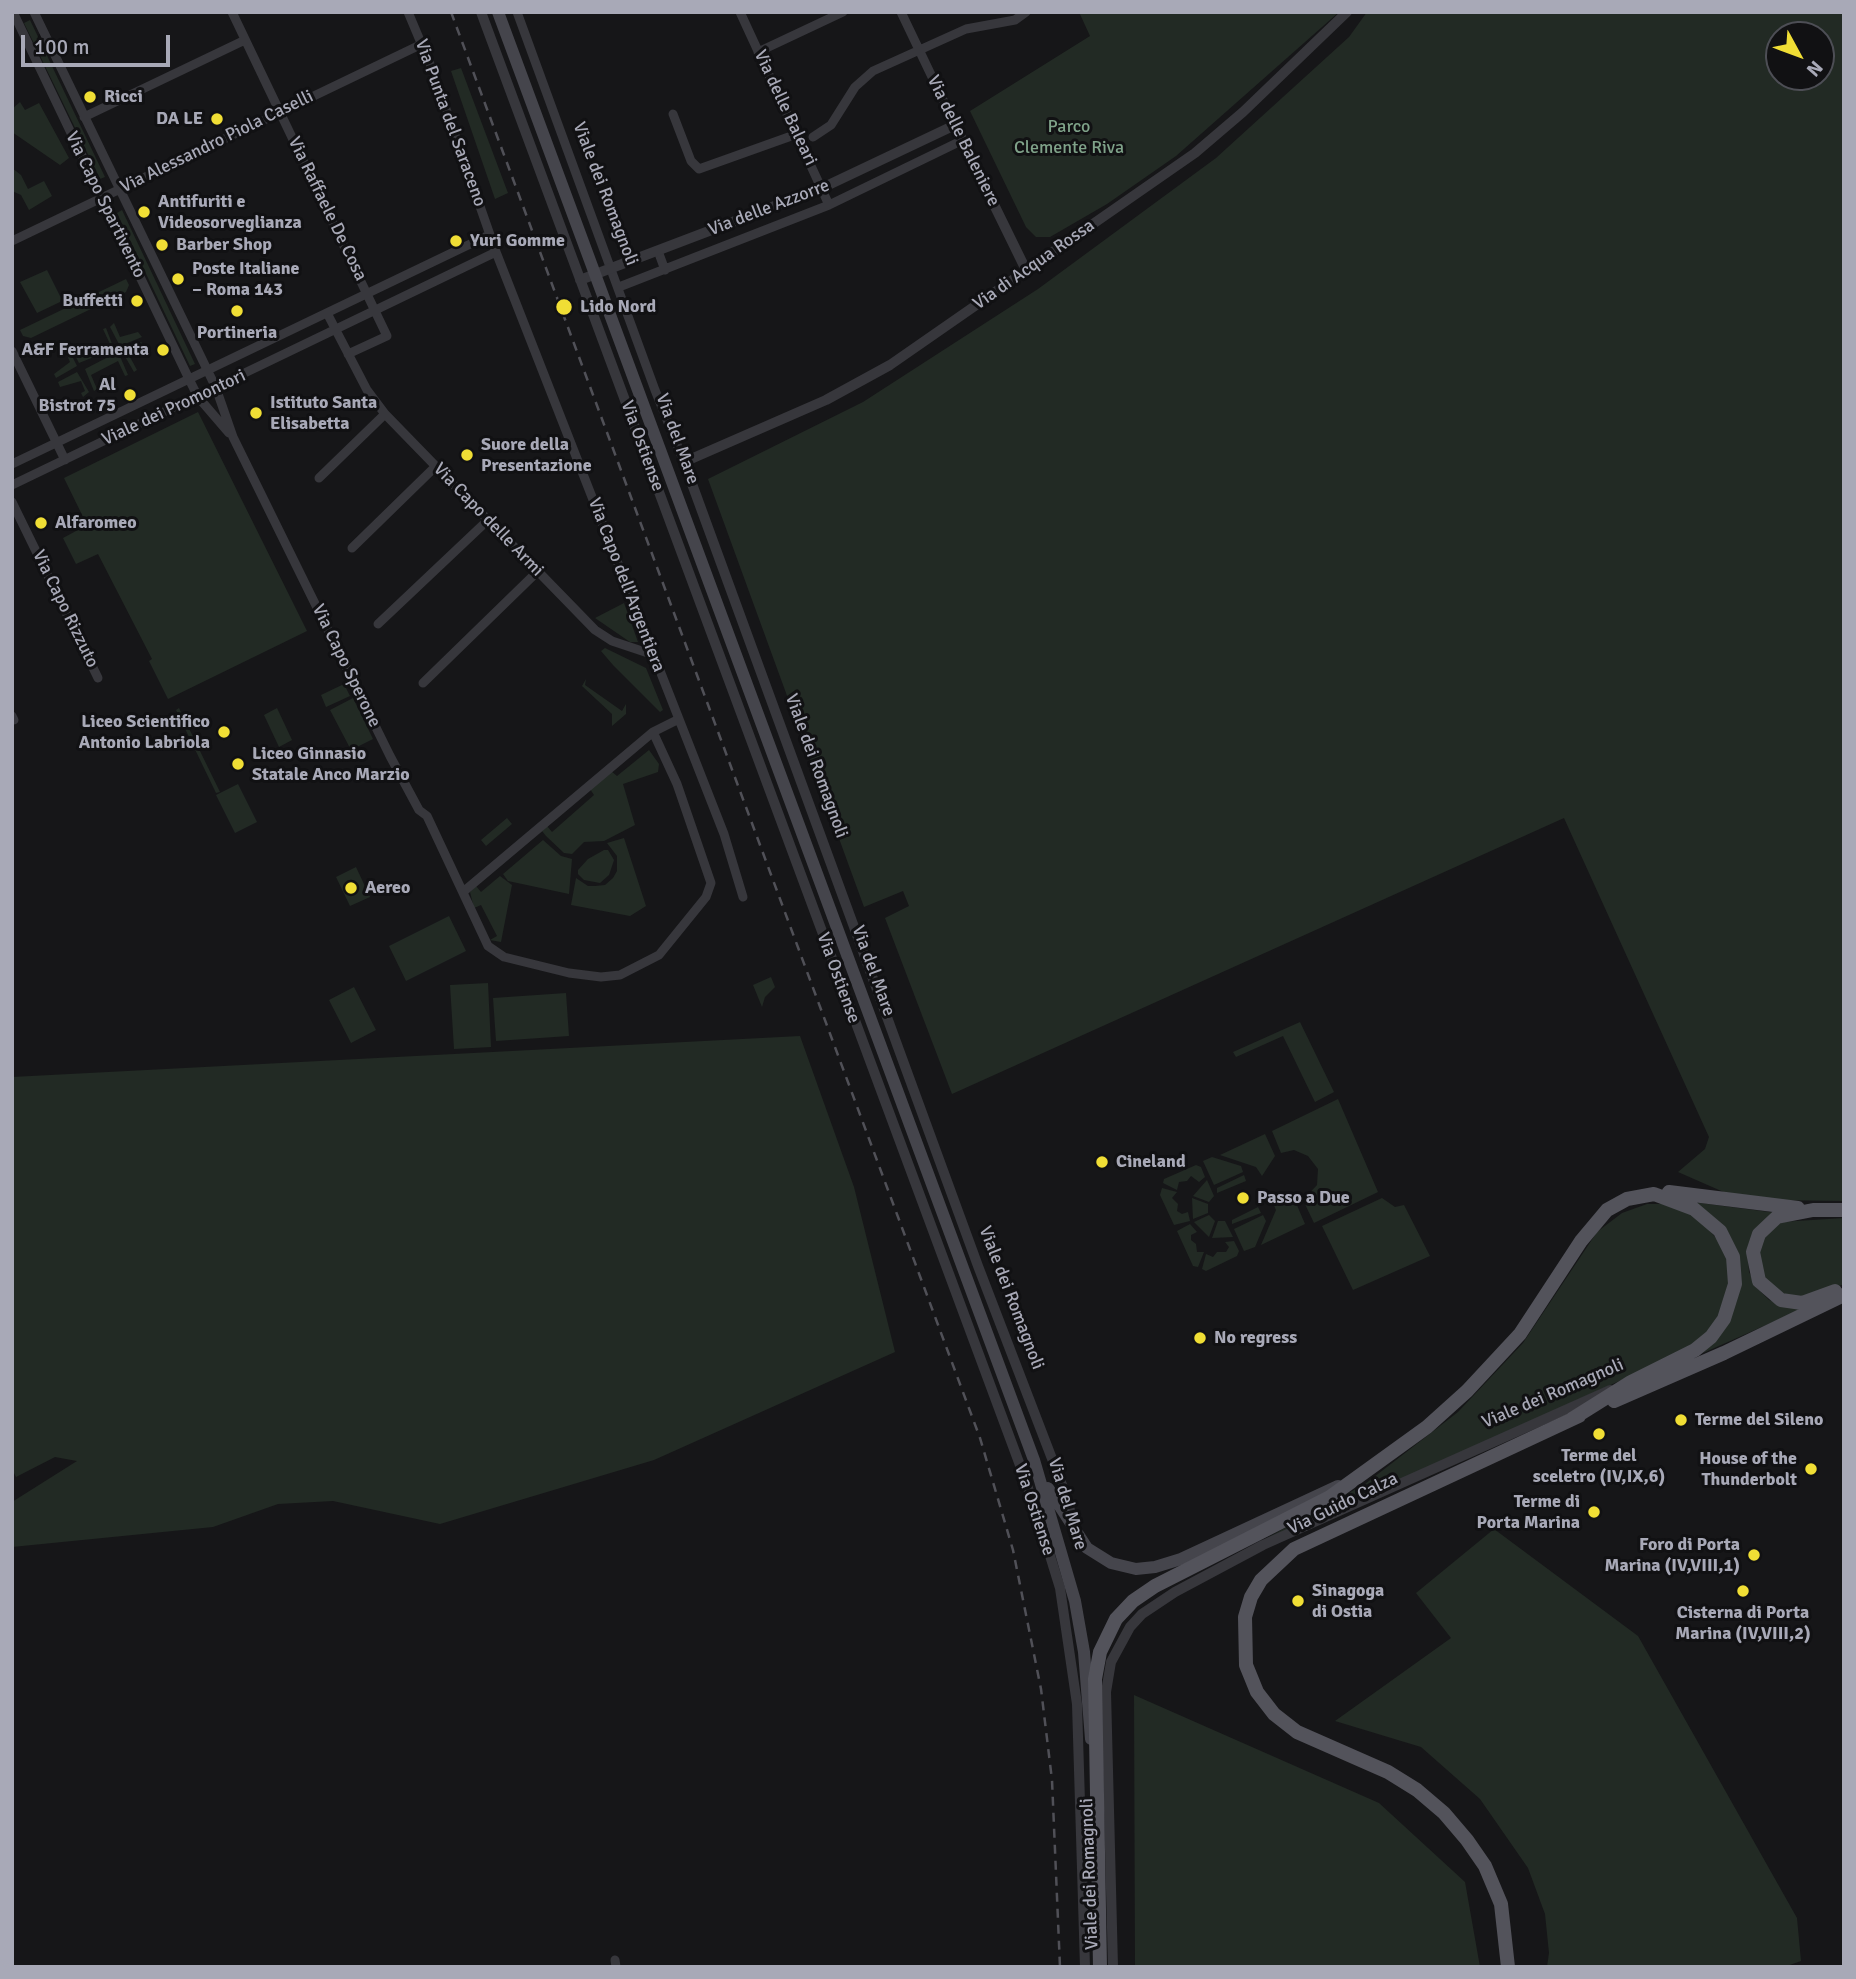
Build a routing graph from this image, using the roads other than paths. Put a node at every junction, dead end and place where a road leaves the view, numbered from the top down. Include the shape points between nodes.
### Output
1 (13, 12) edge
2 (34, 12) edge
3 (232, 12) edge
4 (408, 12) edge
5 (474, 12) edge
6 (481, 12) edge
7 (517, 12) edge
8 (740, 12) edge
9 (843, 12) edge
10 (901, 12) edge
11 (1026, 12) edge
12 (1347, 12) edge
13 (499, 13) edge
14 (489, 35) junction
15 (245, 40) junction
16 (422, 44) junction
17 (758, 52) junction
18 (920, 52) junction
19 (279, 112) junction
20 (673, 114) dead end
21 (84, 117) junction
22 (955, 125) junction
23 (797, 134) junction
24 (813, 137) dead end
25 (963, 140) junction
26 (822, 188) junction
27 (119, 189) junction
28 (101, 198) junction
29 (829, 205) junction
30 (489, 235) junction
31 (12, 241) edge
32 (658, 251) junction
33 (496, 252) junction
34 (612, 268) junction
35 (665, 270) junction
36 (1026, 270) junction
37 (595, 275) junction
38 (580, 280) junction
39 (619, 287) junction
40 (368, 293) junction
41 (376, 310) junction
42 (327, 313) junction
43 (336, 330) junction
44 (12, 351) edge
45 (348, 354) junction
46 (207, 370) junction
47 (189, 379) junction
48 (216, 388) junction
49 (198, 397) junction
50 (385, 414) junction
51 (233, 437) junction
52 (56, 442) junction
53 (65, 460) junction
54 (684, 462) junction
55 (12, 464) edge
56 (436, 466) junction
57 (319, 478) dead end
58 (12, 485) edge
59 (12, 502) edge
60 (488, 520) junction
61 (352, 548) dead end
62 (537, 572) junction
63 (379, 624) dead end
64 (654, 654) junction
65 (98, 678) dead end
66 (423, 683) dead end
67 (679, 719) junction
68 (653, 732) junction
69 (463, 892) junction
70 (743, 897) dead end
71 (1654, 1195) junction
72 (1813, 1210) junction
73 (1844, 1210) edge
74 (1844, 1293) edge
75 (1631, 1382) junction
76 (1572, 1419) junction
77 (1034, 1460) junction
78 (1353, 1480) junction
79 (1076, 1533) junction
80 (1094, 1758) junction
81 (1085, 1967) edge
82 (1100, 1967) edge
83 (1113, 1967) edge
84 (1508, 1967) edge

1 - 28 street, Via Capo Spartivento
2 - 21 street, Via Capo Spartivento
3 - 15 street, Via Raffaele De Cosa
4 - 16 street, Via Punta del Saraceno
5 - 14 street
6 - 14 street, Via Ostiense
7 - 34 street, Viale dei Romagnoli
8 - 17 street, Via delle Baleari
9 - 17 street
10 - 18 street, Via delle Baleniere
11 - 18 street via 1014,20 967,29
12 - 36 street, Via di Acqua Rossa via 1205,144
13 - 37 main road, Via del Mare
14 - 38 street, Via Ostiense
15 - 19 street, Via Raffaele De Cosa
15 - 21 street
16 - 19 street, Via Alessandro Piola Caselli
16 - 30 street, Via Punta del Saraceno
17 - 23 street, Via delle Baleari
18 - 22 street, Via delle Baleniere
18 - 24 street via 868,74 831,125
19 - 27 street, Via Alessandro Piola Caselli
19 - 40 street, Via Raffaele De Cosa
20 - 23 street via 692,163 699,169
21 - 27 street, Via Capo Spartivento
22 - 25 street, Via delle Baleniere
22 - 26 street, Via delle Azzorre
23 - 26 street, Via delle Baleari
25 - 29 street, Via delle Azzorre
25 - 36 street, Via delle Baleniere
26 - 29 street, Via delle Baleari
26 - 32 street, Via delle Azzorre
27 - 28 street, Via Alessandro Piola Caselli
27 - 46 street, Via Capo Spartivento
28 - 31 street, Via Alessandro Piola Caselli
28 - 47 street, Via Capo Spartivento
29 - 35 street, Via delle Azzorre
30 - 33 street, Via Capo dell'Argentiera
30 - 40 street, Viale dei Promontori
32 - 34 street, Via delle Azzorre
32 - 35 street
33 - 41 street, Viale dei Promontori
33 - 64 street, Via Capo dell'Argentiera
34 - 37 street, Via delle Azzorre
34 - 39 street, Viale dei Romagnoli
35 - 39 street, Via delle Azzorre
36 - 54 street, Via di Acqua Rossa via 858,384
37 - 38 street, Via delle Azzorre
37 - 77 main road, Via del Mare
38 - 81 street, Via Ostiense via 1024,1476 1060,1588 1077,1704
39 - 54 street, Viale dei Romagnoli
40 - 41 street
40 - 42 street, Viale dei Promontori
41 - 43 street, Viale dei Promontori
41 - 45 street via 387,336
42 - 43 street
42 - 46 street, Viale dei Promontori
43 - 45 street
43 - 48 street, Viale dei Promontori
44 - 52 street
45 - 50 street, Via Capo delle Armi
46 - 47 street, Viale dei Promontori
46 - 48 street, Via Capo Spartivento
47 - 49 street, Via Capo Spartivento
47 - 52 street, Viale dei Promontori
48 - 49 street, Viale dei Promontori
48 - 51 street, Via Capo Sperone
49 - 51 street, Via Capo Sperone
49 - 53 street, Viale dei Promontori
50 - 56 street, Via Capo delle Armi
50 - 57 street
51 - 69 street, Via Capo Sperone via 390,756 419,810 427,816
52 - 53 street
52 - 55 street, Viale dei Promontori
53 - 58 street, Viale dei Promontori
54 - 79 street, Viale dei Romagnoli via 1064,1490
56 - 60 street, Via Capo delle Armi
56 - 61 street
59 - 65 street, Via Capo Rizzuto
60 - 62 street, Via Capo delle Armi
60 - 63 street
62 - 64 street, Via Capo delle Armi via 601,634
62 - 66 street
64 - 67 street, Via Capo dell'Argentiera
67 - 68 street
67 - 70 street, Via Capo dell'Argentiera via 730,850
68 - 69 street
68 - 69 street, Via Capo Sperone via 677,784 710,883 706,897 655,958 625,973 601,977 500,955 488,946
71 - 72 main road via 1675,1193
71 - 75 main road, Viale dei Romagnoli via 1685,1204 1713,1223 1731,1250 1736,1277 1727,1313 1712,1337
71 - 78 main road, Viale dei Romagnoli via 1628,1199 1598,1218 1520,1334 1487,1372 1427,1427
72 - 73 main road
72 - 74 main road via 1785,1214 1765,1226 1753,1248 1756,1274 1769,1292 1791,1302
74 - 76 main road, Via Guido Calza via 1724,1353
75 - 76 main road
75 - 83 street, Viale dei Romagnoli via 1263,1545 1138,1618 1114,1654 1105,1692
76 - 84 main road, Via Guido Calza via 1294,1549 1255,1588 1244,1627 1243,1655 1250,1678 1274,1714 1297,1732 1402,1781 1432,1802 1467,1840 1485,1866 1501,1904
77 - 79 main road, Viale dei Romagnoli
77 - 80 main road, Via del Mare via 1075,1601
78 - 79 main road, Viale dei Romagnoli via 1155,1567 1136,1569 1111,1563 1087,1548
78 - 80 main road, Viale dei Romagnoli via 1330,1497 1155,1587 1123,1610 1106,1637 1096,1669
80 - 82 main road, Via del Mare

